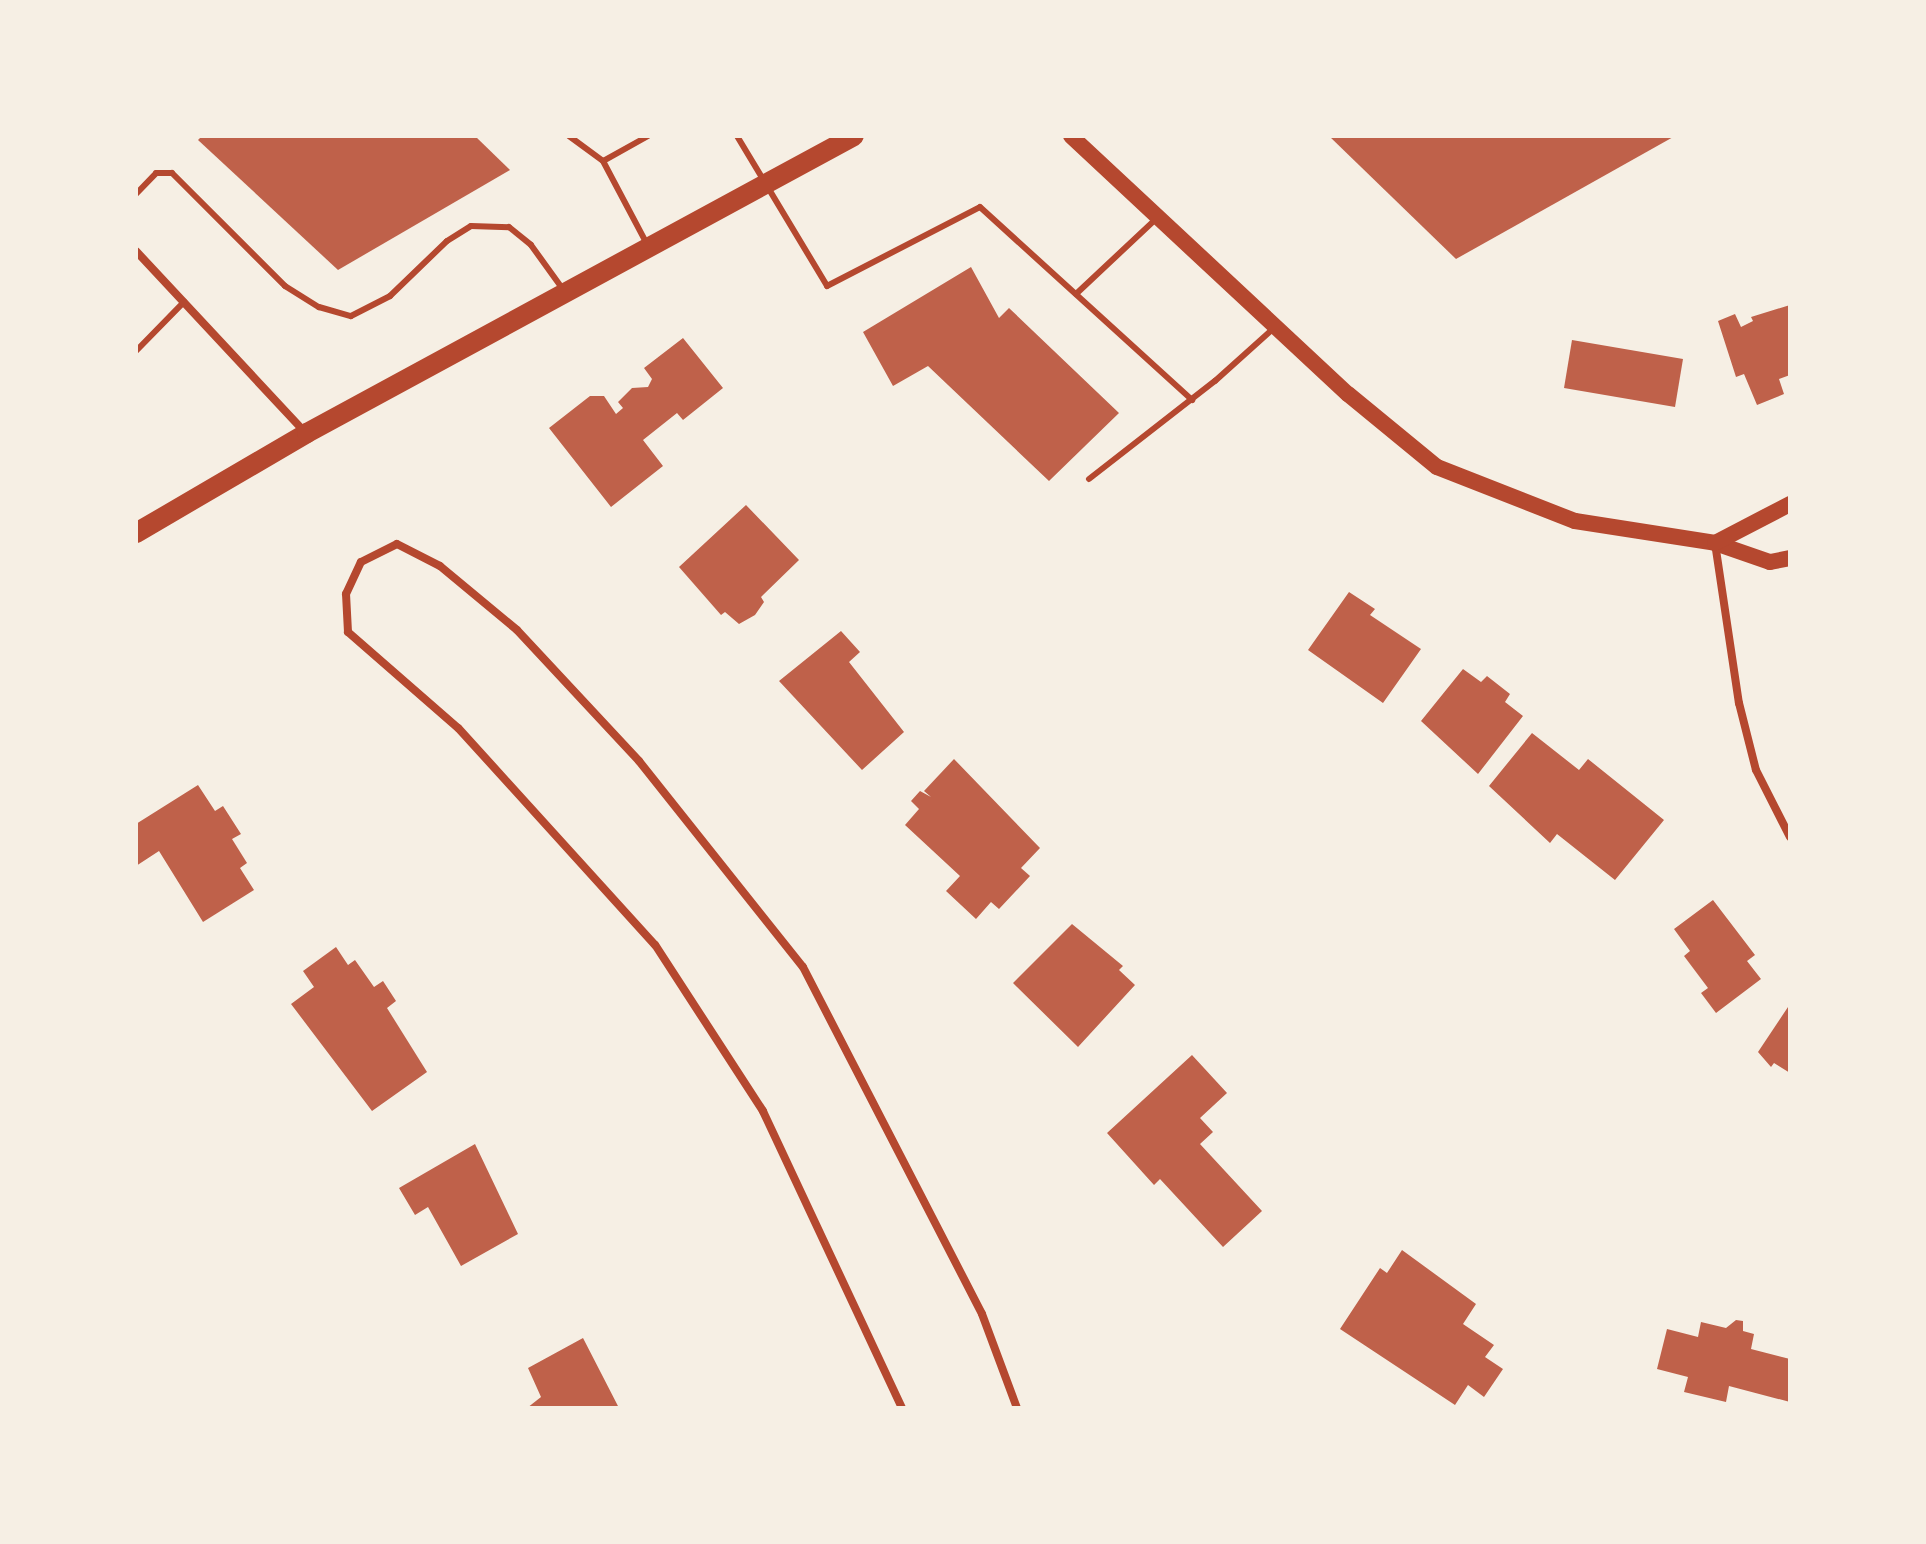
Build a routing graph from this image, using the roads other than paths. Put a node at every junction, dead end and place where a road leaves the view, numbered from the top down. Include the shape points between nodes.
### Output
1 (569, 136) edge
2 (648, 136) edge
3 (737, 136) edge
4 (854, 136) edge
5 (1071, 136) edge
6 (603, 161) junction
7 (764, 186) junction
8 (136, 194) edge
9 (1158, 217) junction
10 (650, 249) junction
11 (136, 251) edge
12 (1076, 294) junction
13 (567, 295) junction
14 (184, 302) junction
15 (1275, 326) junction
16 (136, 351) edge
17 (1192, 400) junction
18 (307, 433) junction
19 (1089, 479) dead end
20 (1790, 504) edge
21 (136, 533) edge
22 (1715, 543) junction
23 (1790, 558) edge
24 (1790, 837) edge
25 (902, 1408) edge
26 (1017, 1408) edge

1 - 6 lane
2 - 6 lane
3 - 7 lane
4 - 7 main road
5 - 9 main road
6 - 10 lane
7 - 10 main road
7 - 12 lane via 827,286 980,207
8 - 13 lane via 156,173 172,173 285,286 319,307 351,316 390,296 447,241 471,226 509,227 531,245
9 - 12 lane
9 - 15 main road
10 - 13 main road
11 - 14 street
12 - 17 lane
13 - 18 main road
14 - 16 lane
14 - 18 street
15 - 17 lane
15 - 22 main road via 1437,467 1575,521
17 - 19 lane
18 - 21 main road
20 - 22 main road
22 - 23 main road via 1770,562
22 - 24 street via 1739,703 1756,770
25 - 26 street via 763,1111 655,945 458,728 348,632 346,594 361,562 397,544 440,566 517,630 639,761 803,967 982,1314

